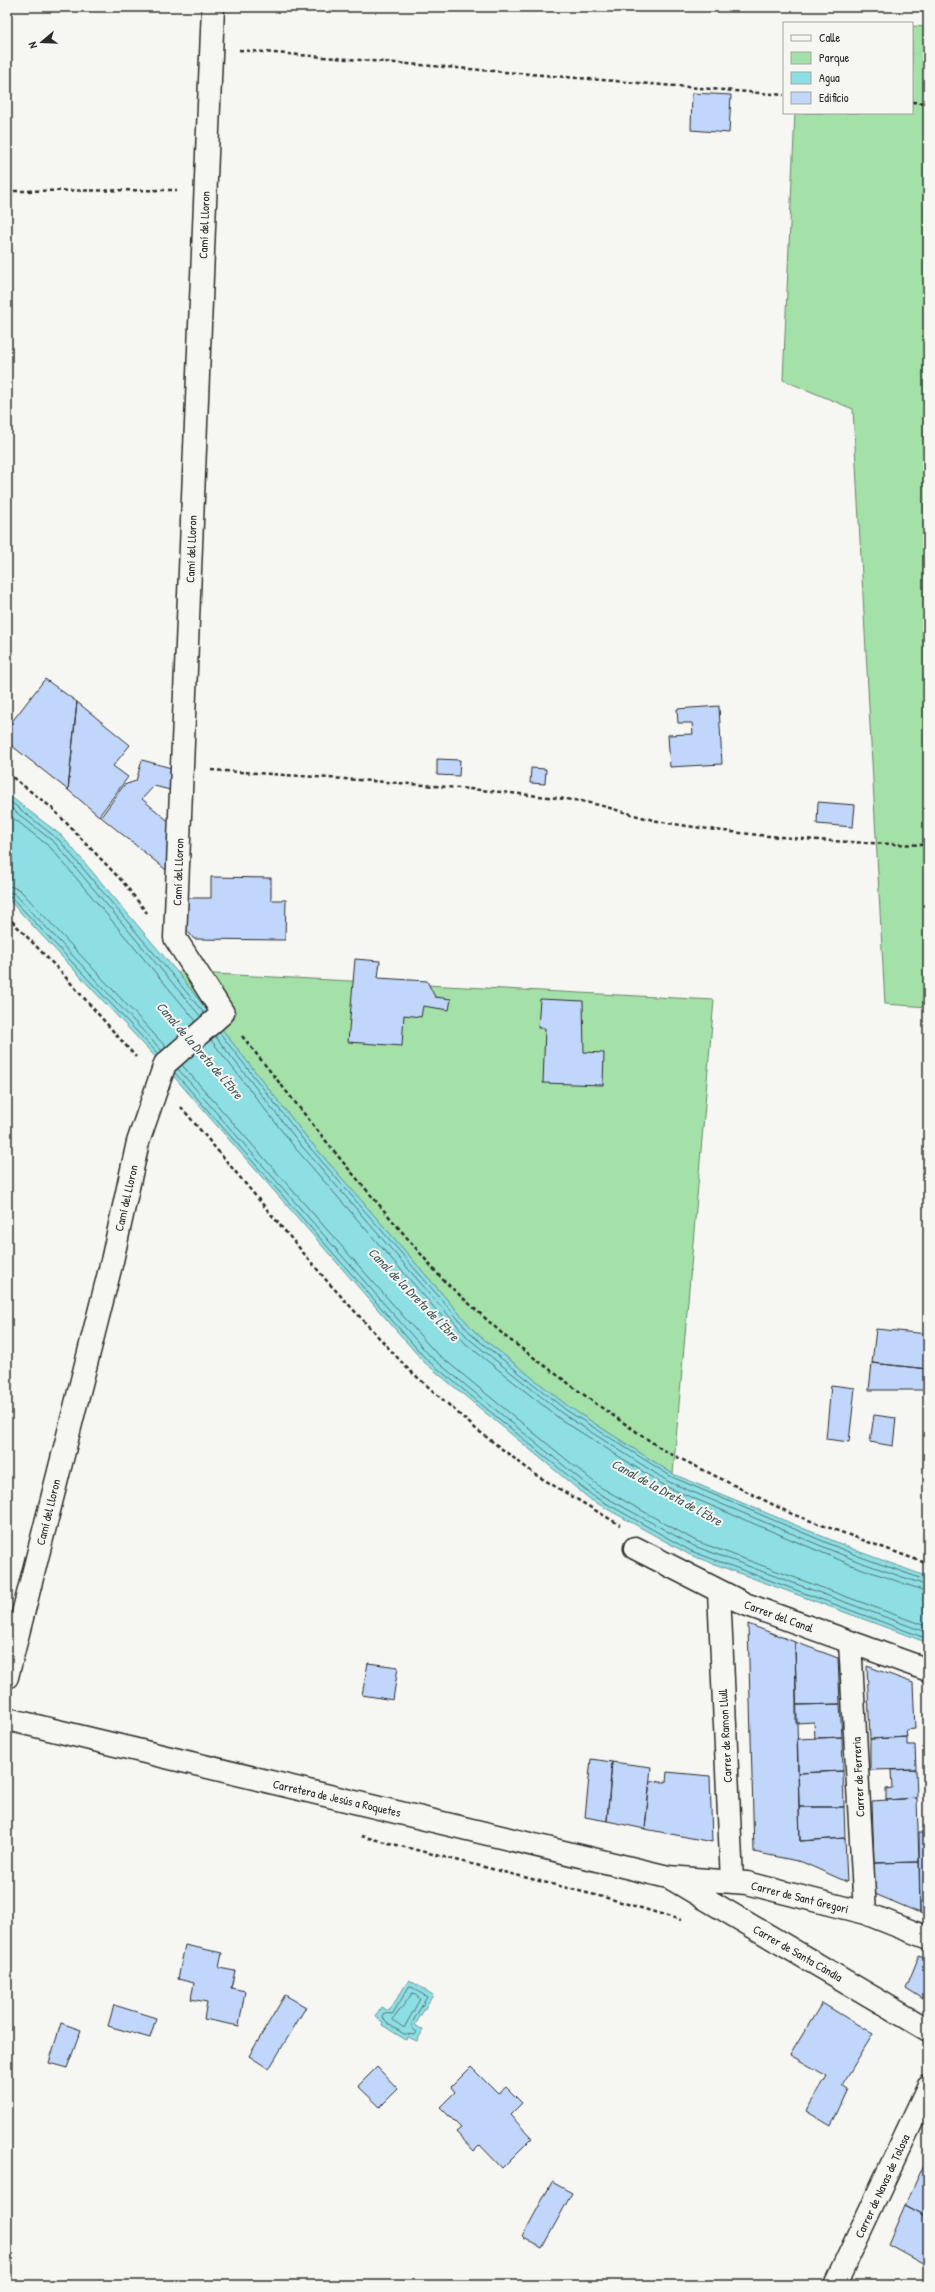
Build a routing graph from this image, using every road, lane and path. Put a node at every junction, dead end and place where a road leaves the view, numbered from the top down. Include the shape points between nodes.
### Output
1 (213, 7) edge
2 (211, 47) junction
3 (783, 95) edge
4 (913, 102) edge
5 (928, 103) edge
6 (206, 189) junction
7 (7, 191) edge
8 (182, 768) junction
9 (7, 773) edge
10 (928, 845) edge
11 (7, 916) edge
12 (152, 920) dead end
13 (223, 1013) junction
14 (162, 1072) junction
15 (623, 1527) dead end
16 (636, 1548) dead end
17 (928, 1564) edge
18 (719, 1591) junction
19 (850, 1642) junction
20 (928, 1670) edge
21 (7, 1677) edge
22 (7, 1719) edge
23 (357, 1835) dead end
24 (668, 1877) junction
25 (732, 1882) junction
26 (865, 1913) junction
27 (684, 1921) dead end
28 (928, 1938) edge
29 (928, 2030) edge
30 (928, 2087) edge
31 (835, 2285) edge

1 - 2 street, Camí del Lloron
2 - 3 path
2 - 6 street, Camí del Lloron
4 - 5 path
6 - 7 path
6 - 8 street, Camí del Lloron
8 - 10 path via 338,778 568,799 666,823 769,837 862,844
8 - 13 street, Camí del Lloron via 175,938
9 - 12 path via 52,808 123,882
11 - 14 path
13 - 14 street, Camí del Lloron
13 - 17 path via 342,1161 442,1279 506,1337 663,1450 792,1514
14 - 15 path via 327,1281 407,1368 476,1430 536,1475
14 - 21 street, Camí del Lloron via 138,1142 112,1261
16 - 18 street, Carrer del Canal
18 - 19 street, Carrer del Canal via 745,1604
18 - 25 street, Carrer de Ramon Llull
19 - 20 street, Carrer del Canal
19 - 26 street, Carrer de Ferreria
22 - 24 street, Carretera de Jesús a Roquetes
23 - 27 path via 611,1899
24 - 25 street, Carrer de Sant Gregori
24 - 29 street, Carrer de Santa Càndia
25 - 26 street, Carrer de Sant Gregori via 747,1883
26 - 28 street, Carrer de Sant Gregori
30 - 31 street, Carrer de Navas de Tolosa

